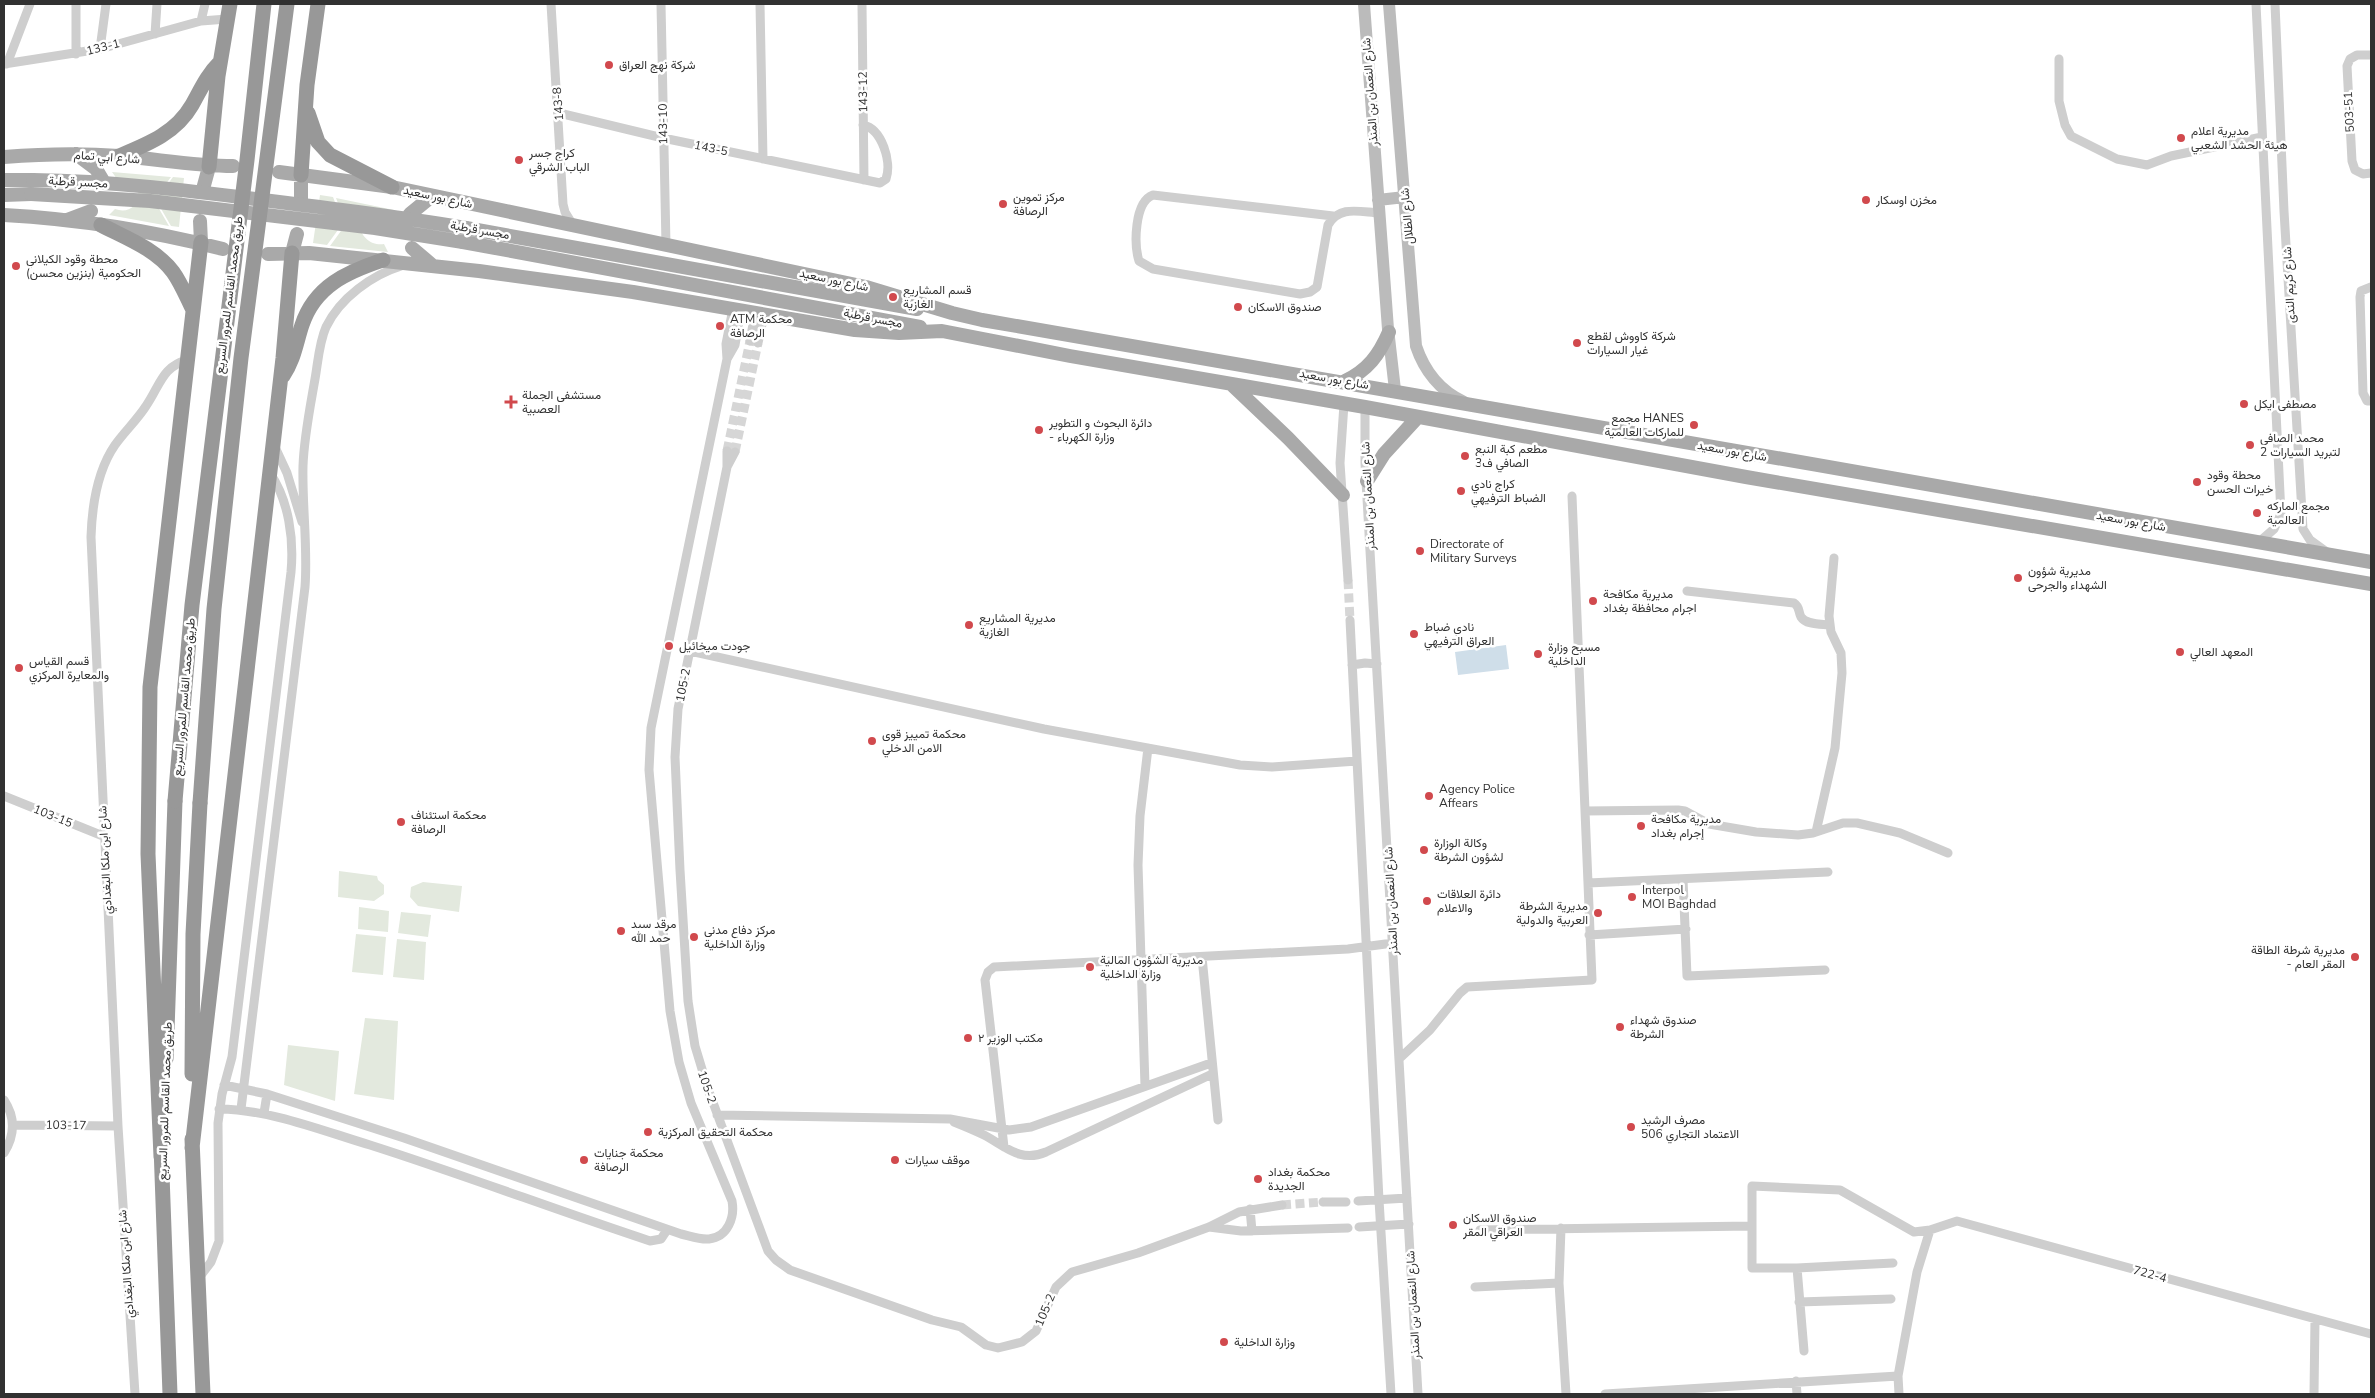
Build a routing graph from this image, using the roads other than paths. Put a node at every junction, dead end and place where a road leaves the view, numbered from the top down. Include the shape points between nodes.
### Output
1 (30, 4) edge
2 (76, 4) edge
3 (106, 4) edge
4 (157, 4) edge
5 (205, 4) edge
6 (230, 4) edge
7 (264, 4) edge
8 (287, 4) edge
9 (318, 4) edge
10 (551, 4) edge
11 (661, 4) edge
12 (760, 4) edge
13 (862, 4) edge
14 (1364, 4) edge
15 (1389, 4) edge
16 (2256, 4) edge
17 (2276, 4) edge
18 (227, 19) junction
19 (201, 21) junction
20 (155, 34) junction
21 (100, 49) junction
22 (76, 54) junction
23 (2371, 55) edge
24 (2059, 59) dead end
25 (221, 61) junction
26 (5, 64) edge
27 (306, 106) junction
28 (558, 114) junction
29 (864, 125) junction
30 (2262, 137) junction
31 (663, 138) junction
32 (76, 154) junction
33 (119, 156) junction
34 (4, 157) edge
35 (763, 159) junction
36 (233, 166) dead end
37 (209, 167) junction
38 (280, 172) dead end
39 (2371, 173) edge
40 (301, 175) junction
41 (102, 179) dead end
42 (4, 180) edge
43 (864, 180) junction
44 (392, 187) junction
45 (203, 189) dead end
46 (4, 195) edge
47 (432, 196) junction
48 (1405, 197) junction
49 (1378, 200) junction
50 (301, 202) dead end
51 (563, 204) junction
52 (91, 211) dead end
53 (2267, 211) junction
54 (2284, 211) junction
55 (1380, 213) junction
56 (410, 214) dead end
57 (4, 215) edge
58 (1333, 216) junction
59 (548, 220) junction
60 (64, 221) junction
61 (200, 222) dead end
62 (101, 225) junction
63 (574, 226) junction
64 (297, 234) dead end
65 (201, 242) junction
66 (666, 245) junction
67 (412, 248) dead end
68 (224, 249) dead end
69 (292, 253) junction
70 (268, 254) dead end
71 (383, 260) junction
72 (410, 262) junction
73 (432, 265) junction
74 (2371, 287) edge
75 (193, 310) junction
76 (737, 310) junction
77 (760, 314) junction
78 (952, 314) junction
79 (942, 331) junction
80 (1389, 332) junction
81 (754, 342) tunnel mouth
82 (188, 360) junction
83 (280, 381) junction
84 (1345, 381) junction
85 (1230, 383) junction
86 (1396, 390) junction
87 (2371, 401) edge
88 (1344, 404) junction
89 (1470, 405) junction
90 (1366, 407) junction
91 (1417, 418) junction
92 (272, 442) junction
93 (731, 452) tunnel mouth
94 (269, 471) junction
95 (1367, 481) junction
96 (1343, 495) junction
97 (1572, 496) dead end
98 (306, 539) junction
99 (2258, 543) junction
100 (2330, 555) junction
101 (1834, 558) dead end
102 (2371, 562) edge
103 (1348, 580) tunnel mouth
104 (2371, 584) edge
105 (1686, 591) dead end
106 (1350, 620) tunnel mouth
107 (1829, 625) junction
108 (690, 650) junction
109 (1377, 664) junction
110 (1352, 665) junction
111 (1148, 748) junction
112 (1357, 761) junction
113 (4, 796) edge
114 (1585, 811) junction
115 (1816, 832) junction
116 (103, 836) junction
117 (1948, 854) dead end
118 (1828, 872) dead end
119 (1684, 879) junction
120 (1588, 883) junction
121 (1686, 929) junction
122 (1589, 935) junction
123 (1393, 942) junction
124 (1367, 946) junction
125 (1202, 956) junction
126 (1141, 959) junction
127 (1825, 970) dead end
128 (1400, 1058) junction
129 (1211, 1063) junction
130 (1212, 1074) junction
131 (224, 1084) junction
132 (1145, 1086) junction
133 (244, 1088) junction
134 (268, 1094) junction
135 (4, 1100) edge
136 (220, 1109) junction
137 (241, 1110) junction
138 (264, 1113) junction
139 (717, 1115) junction
140 (940, 1118) junction
141 (1218, 1120) dead end
142 (14, 1125) junction
143 (118, 1126) junction
144 (1002, 1128) junction
145 (1004, 1147) junction
146 (192, 1148) junction
147 (4, 1153) edge
148 (161, 1157) junction
149 (476, 1165) junction
150 (471, 1180) junction
151 (1408, 1198) junction
152 (1379, 1200) junction
153 (1358, 1201) dead end
154 (1323, 1202) tunnel mouth
155 (1346, 1202) dead end
156 (1282, 1205) tunnel mouth
157 (1250, 1209) junction
158 (1409, 1224) junction
159 (1381, 1226) junction
160 (1751, 1226) junction
161 (1209, 1227) junction
162 (1359, 1227) dead end
163 (1348, 1228) dead end
164 (1561, 1228) junction
165 (667, 1230) junction
166 (1480, 1230) dead end
167 (1930, 1230) junction
168 (1252, 1231) junction
169 (1893, 1263) dead end
170 (1797, 1268) junction
171 (198, 1280) junction
172 (1559, 1283) junction
173 (1474, 1287) dead end
174 (1891, 1299) dead end
175 (1799, 1302) junction
176 (2315, 1319) junction
177 (2371, 1334) edge
178 (1804, 1351) dead end
179 (1898, 1376) junction
180 (1796, 1381) junction
181 (1687, 1391) edge
182 (134, 1394) edge
183 (170, 1394) edge
184 (203, 1394) edge
185 (1391, 1394) edge
186 (1418, 1394) edge
187 (1566, 1394) edge
188 (1605, 1394) edge
189 (1797, 1394) edge
190 (1899, 1394) edge
191 (2314, 1394) edge

1 - 26 street
2 - 22 street
3 - 21 street
4 - 20 street
5 - 19 street
6 - 18 highway
7 - 148 highway, طريق محمد القاسم للمرور السريع, bridge via 192,605 175,801
8 - 146 highway, طريق محمد القاسم للمرور السريع, bridge via 241,358 218,571 193,934
9 - 27 highway
10 - 28 street, 143-8
11 - 31 street, 143-10
12 - 35 street
13 - 29 street, 143-12
14 - 49 street, شارع النعمان بن المنذر
15 - 48 street, شارع الظلال
16 - 30 street, شارع كريم الندى
17 - 54 street, شارع كريم الندى
18 - 19 street, 133-1
18 - 25 highway
19 - 20 street, 133-1
20 - 21 street, 133-1
21 - 22 street, 133-1
22 - 26 street, 133-1
23 - 39 street, 503-51 via 2357,55 2347,66 2352,161 2355,170
24 - 30 street via 2059,101 2071,136 2117,159 2146,165 2171,156
25 - 33 highway via 174,127 159,138
25 - 37 highway
27 - 40 highway
27 - 44 highway via 316,137 330,155
28 - 31 street, 143-5
28 - 51 street, 143-8
29 - 43 street, 143-12
29 - 43 street, 143-5 via 880,136 889,171 886,179 880,182
30 - 53 street, شارع كريم الندى
31 - 35 street, 143-5
31 - 66 street, 143-10
32 - 33 main road, شارع ابي تمام
32 - 34 main road, شارع ابي تمام
32 - 41 main road via 96,169
33 - 37 main road, شارع ابي تمام
35 - 43 street, 143-5
36 - 37 main road, شارع ابي تمام
37 - 45 main road
38 - 40 main road, شارع بور سعيد
40 - 44 main road, شارع بور سعيد
40 - 50 main road
42 - 78 main road, مجسر قرطبة, bridge via 159,187 382,214
44 - 47 main road, شارع بور سعيد
46 - 79 main road, مجسر قرطبة, bridge via 150,201 375,228 645,274
47 - 56 main road
47 - 59 main road, شارع بور سعيد
48 - 49 street
48 - 89 street, شارع الظلال via 1418,351 1425,367 1439,384
49 - 55 street, شارع النعمان بن المنذر
51 - 59 street
51 - 63 street, 143-8
52 - 60 main road
53 - 54 street
53 - 99 street, شارع كريم الندى via 2281,514 2274,529
54 - 100 street, شارع كريم الندى via 2304,529 2310,540
55 - 58 street via 1342,211
55 - 80 street, شارع النعمان بن المنذر
57 - 60 main road
58 - 58 street via 1153,195 1141,205 1135,248 1140,261 1153,269 1300,294 1318,287 1328,225
59 - 63 main road, شارع بور سعيد
60 - 62 main road
61 - 65 main road
62 - 65 main road
62 - 75 highway via 162,260 179,281
63 - 66 main road, شارع بور سعيد
64 - 69 main road
65 - 68 main road
65 - 75 highway
66 - 78 main road, شارع بور سعيد via 873,289
67 - 73 main road
69 - 70 main road, شارع بور سعيد
69 - 71 main road, شارع بور سعيد
69 - 83 highway
71 - 72 main road, شارع بور سعيد
71 - 83 highway via 344,275 321,293 305,317 292,361
72 - 73 main road, شارع بور سعيد
72 - 98 street via 381,272 363,284 334,315 324,332 303,454
73 - 76 main road, شارع بور سعيد via 633,292
74 - 87 street via 2361,291 2360,297 2363,393 2367,401
75 - 82 highway
76 - 77 main road, شارع بور سعيد
76 - 165 street via 726,344 727,359 658,692 649,756 657,880 674,1037 691,1103 732,1201 733,1213 726,1230 710,1239
77 - 79 main road, شارع بور سعيد via 877,332
77 - 81 street
78 - 84 main road, شارع بور سعيد
79 - 85 main road, شارع بور سعيد
80 - 84 main road via 1372,363
80 - 86 street, شارع النعمان بن المنذر
82 - 116 street, شارع ابن ملكا البغدادي via 168,369 143,411 114,446 94,498 91,537
82 - 148 highway via 150,687 148,854
83 - 92 highway
84 - 86 main road, شارع بور سعيد
85 - 88 main road, شارع بور سعيد
85 - 96 main road
86 - 89 main road, شارع بور سعيد
88 - 90 main road, شارع بور سعيد
88 - 96 street, شارع النعمان بن المنذر via 1340,443
89 - 99 main road, شارع بور سعيد
90 - 91 main road, شارع بور سعيد
90 - 95 street, شارع النعمان بن المنذر
91 - 95 main road via 1384,454
91 - 104 main road, شارع بور سعيد
92 - 94 highway
92 - 98 street via 287,473
93 - 108 street, 105-2
94 - 131 street via 279,490 289,523 291,572 232,1057
94 - 146 highway
95 - 109 street, شارع النعمان بن المنذر
96 - 103 street, شارع النعمان بن المنذر
97 - 114 street
98 - 133 street via 305,588
99 - 100 main road, شارع بور سعيد
100 - 102 main road, شارع بور سعيد
101 - 107 street via 1830,578
105 - 107 street via 1794,603 1805,621
106 - 110 street
107 - 115 street via 1841,653 1842,673 1835,748
108 - 111 street via 1029,726
108 - 139 street, 105-2 via 678,709 676,741 680,880 692,1031
109 - 110 street
109 - 123 street, شارع النعمان بن المنذر
110 - 112 street
111 - 112 street via 1261,767
111 - 126 street via 1139,832
112 - 124 street
113 - 116 street, 103-15
114 - 115 street via 1678,810 1709,824 1756,832 1798,835
114 - 120 street
115 - 117 street via 1858,823 1900,833
116 - 143 street, شارع ابن ملكا البغدادي
118 - 119 street
119 - 120 street
119 - 121 street
120 - 122 street
121 - 122 street
121 - 127 street via 1687,976
122 - 128 street via 1592,980 1466,988 1430,1030
123 - 124 street
123 - 128 street, شارع النعمان بن المنذر
124 - 125 street
124 - 152 street
125 - 126 street
125 - 129 street
126 - 132 street
126 - 144 street via 998,966 988,972 985,980
128 - 151 street, شارع النعمان بن المنذر
129 - 130 street
129 - 132 street
130 - 141 street
130 - 145 street via 1040,1155 1021,1156
131 - 133 street
131 - 136 street
132 - 144 street via 1031,1127 1017,1130
133 - 134 street
133 - 137 street
134 - 138 street
134 - 149 street
135 - 142 street
136 - 137 street
136 - 171 street via 219,1241 211,1262
137 - 138 street
138 - 150 street
139 - 140 street
139 - 161 street, 105-2 via 762,1239 776,1260 795,1272 961,1327 992,1348 1022,1342 1036,1332 1056,1286 1072,1272 1138,1253
140 - 144 street
140 - 145 street via 973,1130
142 - 143 street, 103-17
142 - 147 street via 11,1141
143 - 182 street, شارع ابن ملكا البغدادي
144 - 145 street
146 - 171 highway, طريق محمد القاسم للمرور السريع
148 - 183 highway, طريق محمد القاسم للمرور السريع
149 - 150 street
149 - 165 street
150 - 165 street via 650,1241 661,1239
151 - 152 street
151 - 158 street, شارع النعمان بن المنذر
152 - 153 street
152 - 159 street
154 - 155 street
156 - 157 street, 105-2
157 - 161 street, 105-2
157 - 168 street
158 - 159 street
158 - 186 street, شارع النعمان بن المنذر
159 - 162 street
159 - 185 street
160 - 164 street
160 - 167 street via 1752,1186 1840,1190 1914,1232
160 - 170 street via 1752,1268
161 - 168 street, 105-2
163 - 168 street, 105-2
164 - 166 street
164 - 172 street
167 - 176 street, 722-4 via 1957,1222
167 - 179 street via 1916,1272
169 - 170 street
170 - 175 street
171 - 184 highway, طريق محمد القاسم للمرور السريع
172 - 173 street
172 - 187 street
174 - 175 street
175 - 178 street
176 - 177 street, 722-4
176 - 191 street
179 - 180 street
179 - 190 street
180 - 181 street
180 - 189 street
181 - 188 street

